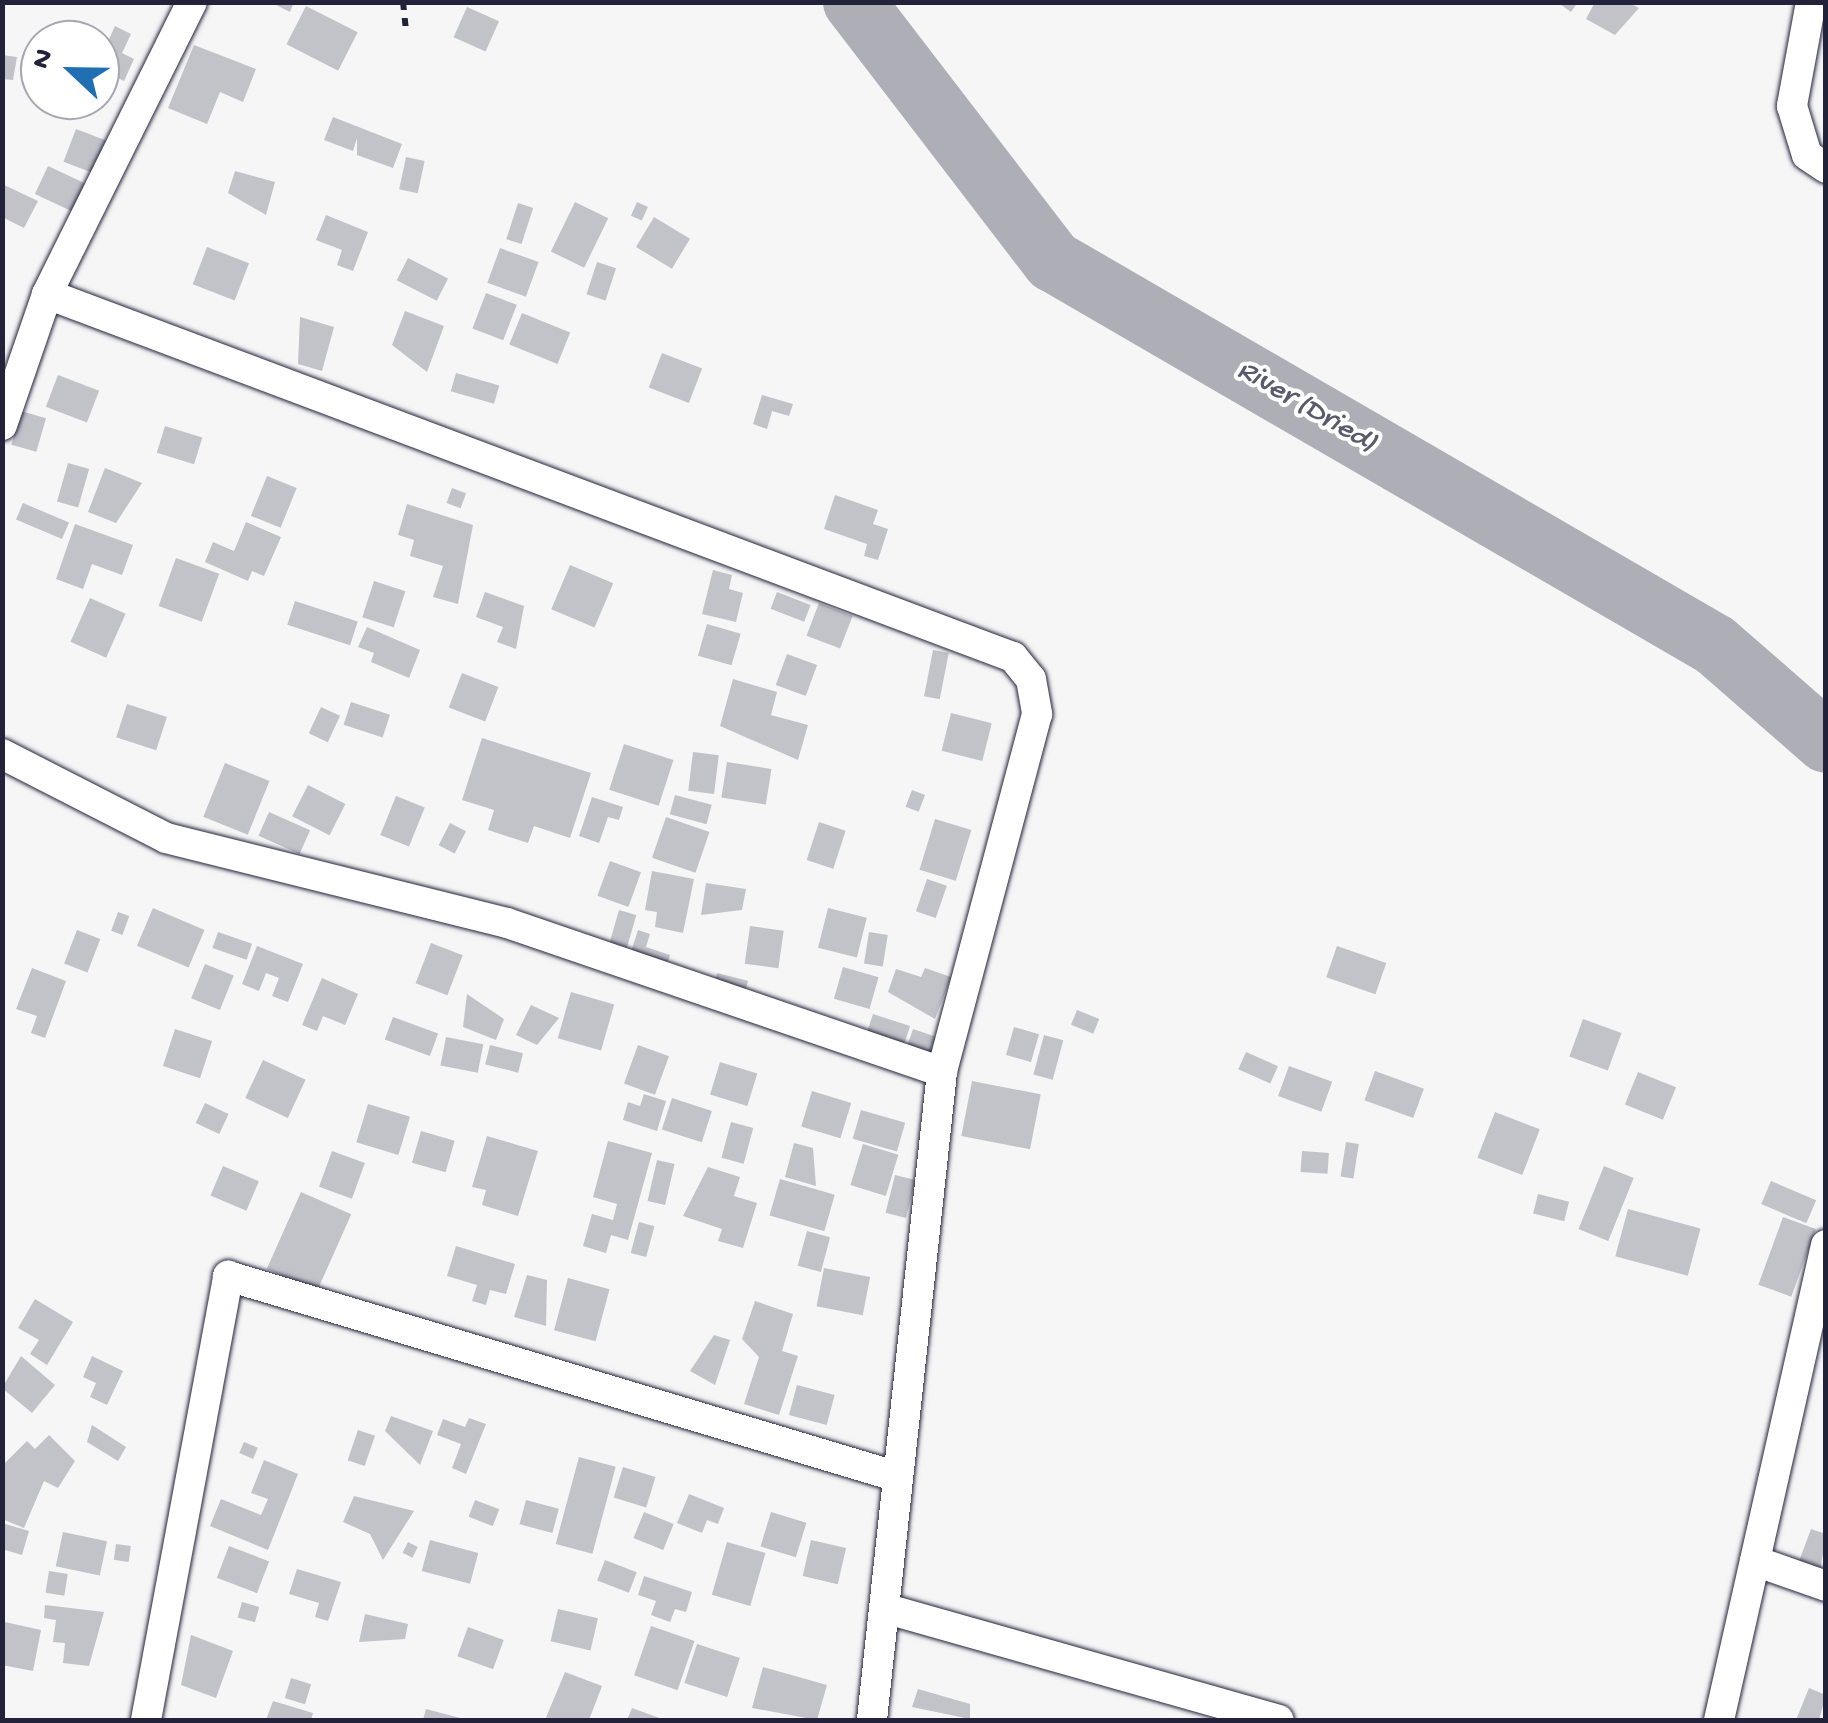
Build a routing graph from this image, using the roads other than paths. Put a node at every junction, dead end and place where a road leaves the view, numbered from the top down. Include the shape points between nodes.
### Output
1 (192, 2) edge
2 (1811, 2) edge
3 (1826, 168) edge
4 (47, 294) junction
5 (2, 425) edge
6 (2, 754) edge
7 (942, 1072) junction
8 (1826, 1245) edge
9 (895, 1476) junction
10 (1754, 1561) junction
11 (1826, 1586) edge
12 (887, 1610) junction
13 (146, 1720) edge
14 (872, 1720) edge
15 (1279, 1720) edge
16 (1719, 1720) edge

1 - 4 street
2 - 3 street via 1792,106 1807,155
4 - 5 street
4 - 7 street via 1012,656 1031,678 1036,714
6 - 7 street via 166,838 508,923
7 - 9 street
8 - 10 street
9 - 12 street
9 - 13 street via 228,1276
10 - 11 street
10 - 16 street
12 - 14 street
12 - 15 street

